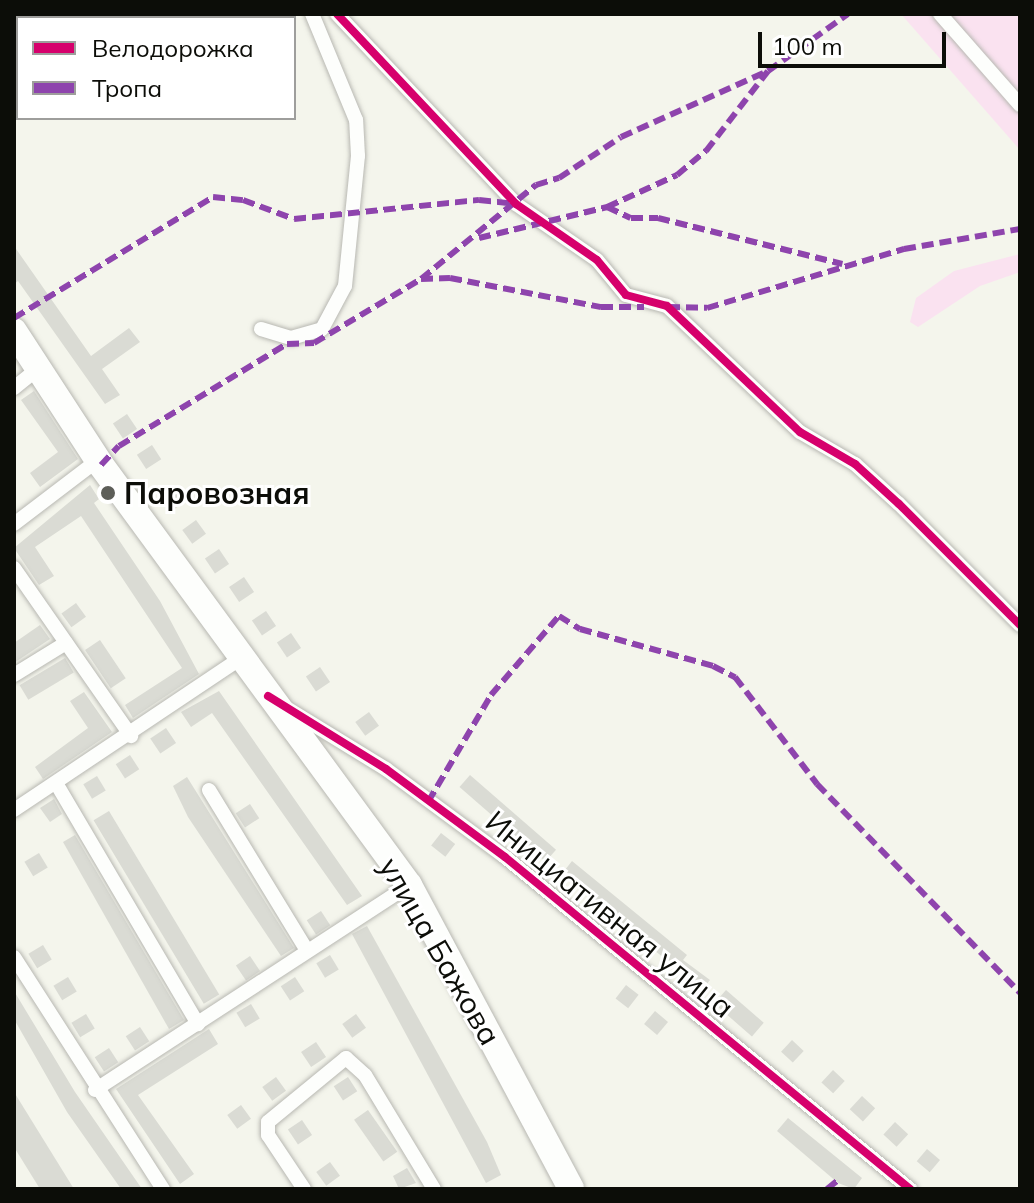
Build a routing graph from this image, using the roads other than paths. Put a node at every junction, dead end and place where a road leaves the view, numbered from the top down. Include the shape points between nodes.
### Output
1 (312, 14) edge
2 (337, 14) edge
3 (940, 14) edge
4 (1020, 105) edge
5 (261, 329) dead end
6 (14, 331) edge
7 (40, 367) junction
8 (14, 388) edge
9 (98, 460) junction
10 (14, 524) edge
11 (14, 568) edge
12 (1020, 625) edge
13 (66, 643) junction
14 (241, 658) junction
15 (14, 675) edge
16 (268, 696) junction
17 (131, 736) junction
18 (56, 783) junction
19 (209, 790) dead end
20 (14, 810) edge
21 (409, 885) junction
22 (306, 949) junction
23 (14, 957) edge
24 (198, 1024) junction
25 (95, 1090) junction
26 (163, 1189) edge
27 (304, 1189) edge
28 (434, 1189) edge
29 (571, 1189) edge
30 (910, 1189) edge

1 - 5 street via 356,120 358,156 345,286 322,329 291,338
2 - 12 street via 516,204 597,260 626,295 667,306 800,432 855,464
3 - 4 street
6 - 7 highway, улица Бажова
7 - 8 street
7 - 9 highway, улица Бажова
9 - 10 street
9 - 14 highway, улица Бажова
11 - 13 street
13 - 15 street
13 - 17 street
14 - 16 highway, улица Бажова
14 - 17 street
16 - 21 highway, улица Бажова
16 - 30 street, Инициативная улица via 386,769 505,857
17 - 18 street
18 - 20 street
18 - 24 street
19 - 22 street
21 - 22 street
21 - 29 highway, улица Бажова
22 - 24 street
23 - 25 street
24 - 25 street
25 - 26 street
27 - 28 street via 268,1135 268,1122 346,1058 365,1075

